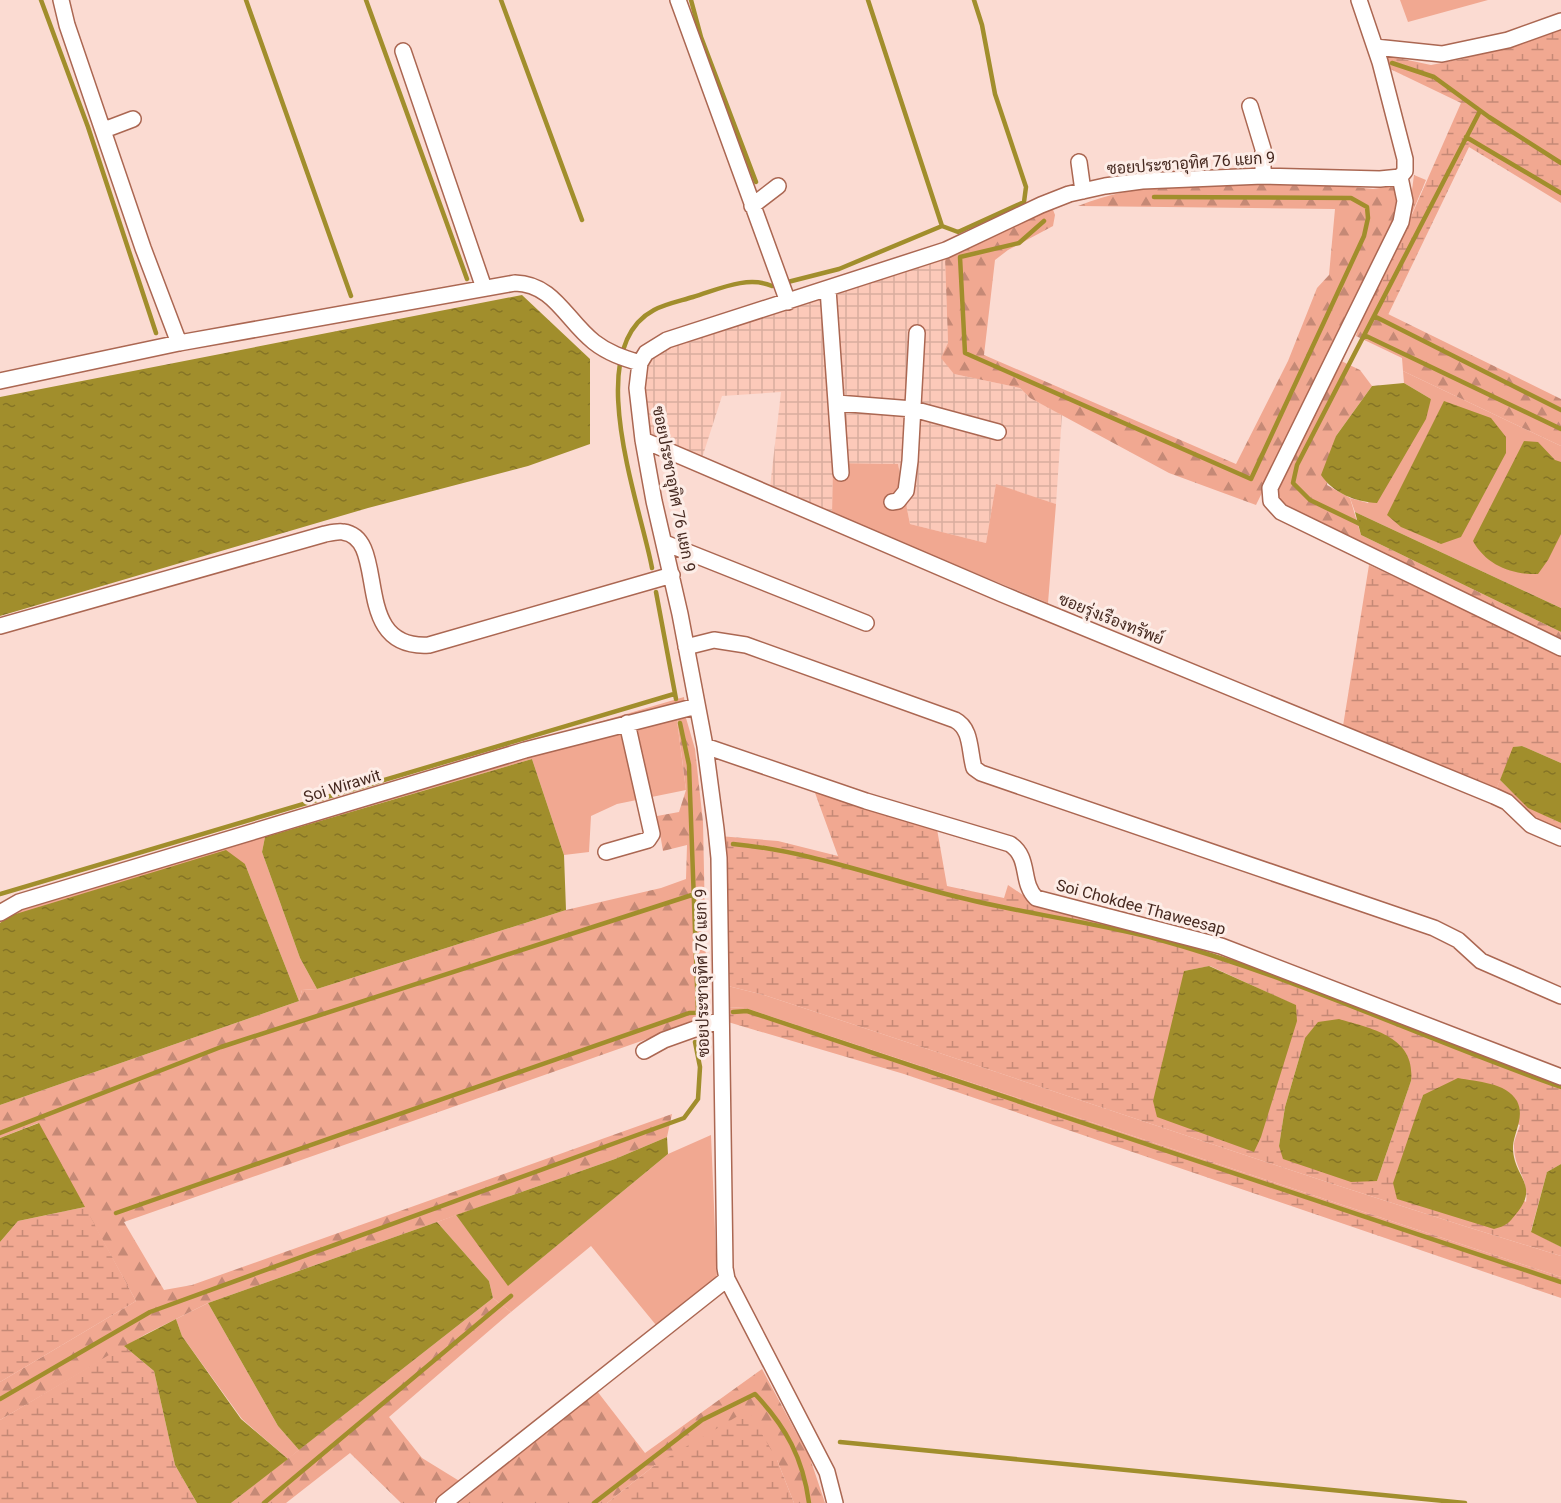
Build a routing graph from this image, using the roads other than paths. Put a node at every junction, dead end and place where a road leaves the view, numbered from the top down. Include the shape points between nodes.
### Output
1 (61, 0) edge
2 (678, 0) edge
3 (1359, 0) edge
4 (1561, 21) edge
5 (1375, 47) junction
6 (403, 51) dead end
7 (1250, 106) dead end
8 (134, 119) dead end
9 (104, 130) junction
10 (1079, 162) dead end
11 (1263, 176) junction
12 (1400, 177) junction
13 (778, 186) dead end
14 (1083, 191) junction
15 (752, 206) junction
16 (484, 288) junction
17 (828, 289) junction
18 (788, 302) junction
19 (917, 333) dead end
20 (179, 343) junction
21 (640, 363) junction
22 (0, 381) edge
23 (837, 403) junction
24 (913, 409) junction
25 (998, 432) dead end
26 (643, 440) junction
27 (841, 472) dead end
28 (892, 502) dead end
29 (665, 543) junction
30 (672, 575) junction
31 (866, 623) dead end
32 (0, 626) edge
33 (686, 647) junction
34 (1561, 648) edge
35 (698, 706) junction
36 (627, 723) junction
37 (705, 746) junction
38 (1561, 838) edge
39 (606, 852) dead end
40 (0, 912) edge
41 (1561, 996) edge
42 (720, 1020) junction
43 (644, 1051) dead end
44 (1561, 1077) edge
45 (727, 1279) junction
46 (444, 1503) edge
47 (835, 1503) edge

1 - 9 street
2 - 15 street
3 - 5 street
4 - 5 street via 1508,40 1442,54
5 - 12 street via 1405,159 1405,171
6 - 16 street
7 - 11 street via 1263,149
8 - 9 street
9 - 20 street
10 - 14 street
11 - 12 street, ซอยประชาอุทิศ 76 แยก 9
11 - 14 street, ซอยประชาอุทิศ 76 แยก 9 via 1142,181
12 - 34 street via 1405,201 1401,222 1270,488 1271,501 1281,512
13 - 15 street
14 - 17 street, ซอยประชาอุทิศ 76 แยก 9 via 946,250
15 - 18 street
16 - 20 street
16 - 21 street via 531,284 542,289 592,341 606,351
17 - 18 street, ซอยประชาอุทิศ 76 แยก 9
17 - 23 street
18 - 21 street, ซอยประชาอุทิศ 76 แยก 9 via 667,340 646,353
19 - 24 street
20 - 22 street
21 - 26 street, ซอยประชาอุทิศ 76 แยก 9 via 637,388
23 - 24 street
23 - 27 street
24 - 25 street
24 - 28 street via 906,491
26 - 29 street, ซอยประชาอุทิศ 76 แยก 9
26 - 38 street, ซอยรุ่งเรืองทรัพย์ via 1002,594 1494,796 1507,802 1532,825
29 - 30 street, ซอยประชาอุทิศ 76 แยก 9
29 - 31 street
30 - 32 street via 416,646 384,627 365,554 354,536 343,531
30 - 33 street, ซอยประชาอุทิศ 76 แยก 9
33 - 35 street, ซอยประชาอุทิศ 76 แยก 9
33 - 41 street via 714,640 747,645 955,720 963,724 974,768 981,773 1434,928 1458,940 1481,961
35 - 36 street, Soi Wirawit
35 - 37 street, ซอยประชาอุทิศ 76 แยก 9
36 - 39 street via 652,834 648,840
36 - 40 street, Soi Wirawit via 19,902
37 - 42 street, ซอยประชาอุทิศ 76 แยก 9 via 718,858
37 - 44 street, Soi Chokdee Thaweesap via 866,801 1010,844 1024,860 1029,891 1036,898 1221,946
42 - 43 street
42 - 45 street, ซอยประชาอุทิศ 76 แยก 9
45 - 46 street
45 - 47 street, ซอยประชาอุทิศ 76 แยก 9 via 827,1472

